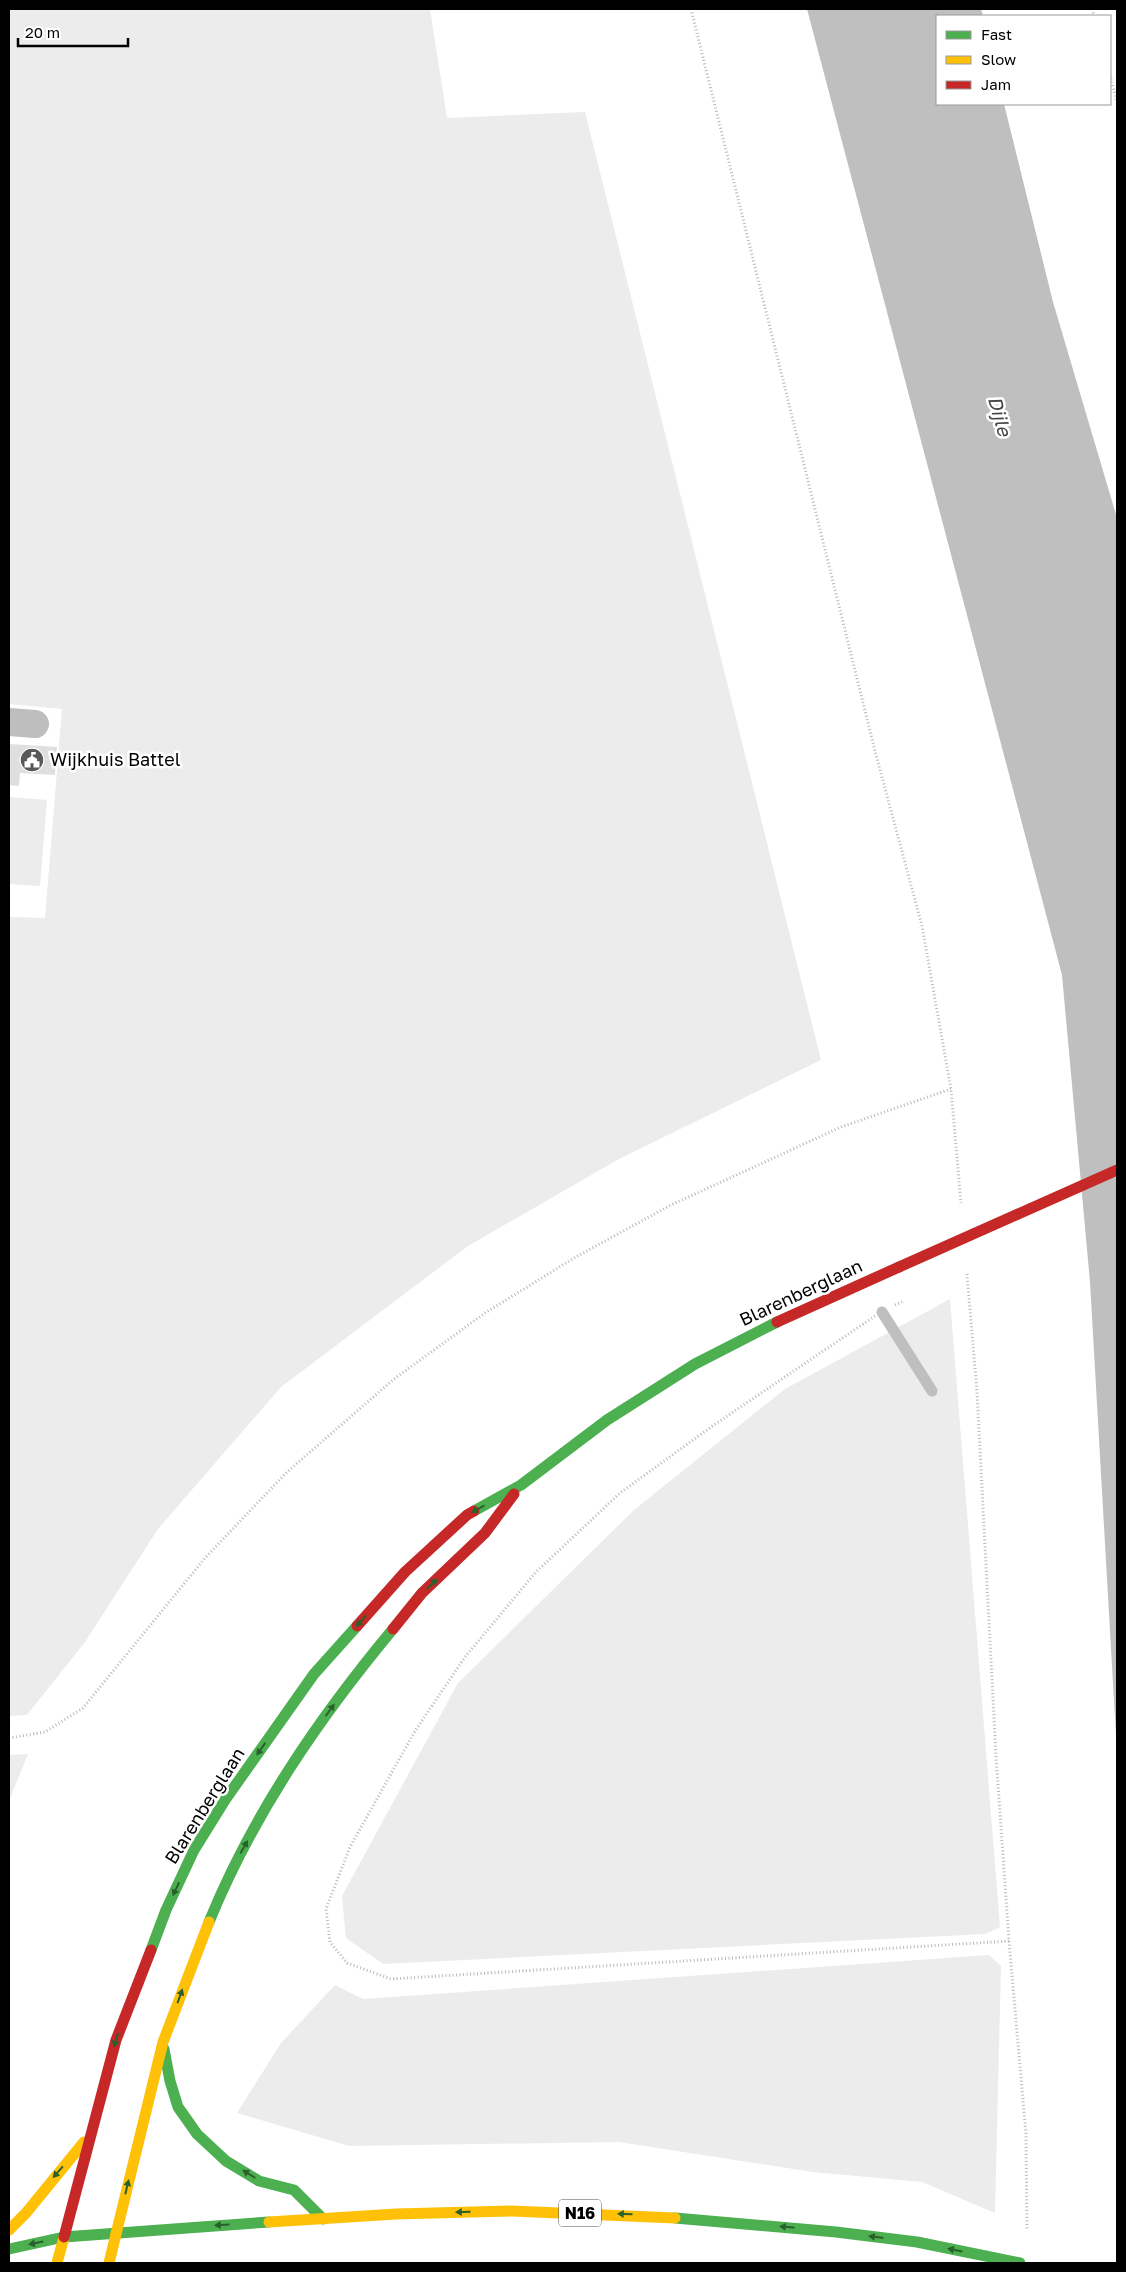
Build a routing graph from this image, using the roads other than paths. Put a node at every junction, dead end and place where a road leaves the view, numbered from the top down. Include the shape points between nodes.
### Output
1 (1117, 1170) edge
2 (521, 1485) junction
3 (163, 2042) junction
4 (90, 2135) junction
5 (323, 2219) junction
6 (9, 2230) edge
7 (116, 2234) junction
8 (64, 2237) junction
9 (9, 2248) edge
10 (57, 2263) edge
11 (109, 2263) edge
12 (1020, 2263) edge

1 - 2 street, Blarenberglaan, bridge via 799,1311 695,1364 607,1420
3 -> 2 street, Blarenberglaan via 228,1875 289,1767 363,1664 422,1593 485,1533
2 -> 4 street, Blarenberglaan via 468,1515 405,1572 314,1674 225,1800 194,1850 166,1910 116,2040
5 -> 3 street via 294,2190 259,2181 226,2161 197,2134 178,2106
7 -> 3 street, Blarenberglaan
4 -> 6 street
4 - 8 street, Blarenberglaan
5 -> 7 street, N16
12 -> 5 street, N16 via 917,2242 714,2220 512,2211
7 - 8 street, N16
7 - 11 street, Blarenberglaan
8 -> 9 street, N16
8 - 10 street, Blarenberglaan

